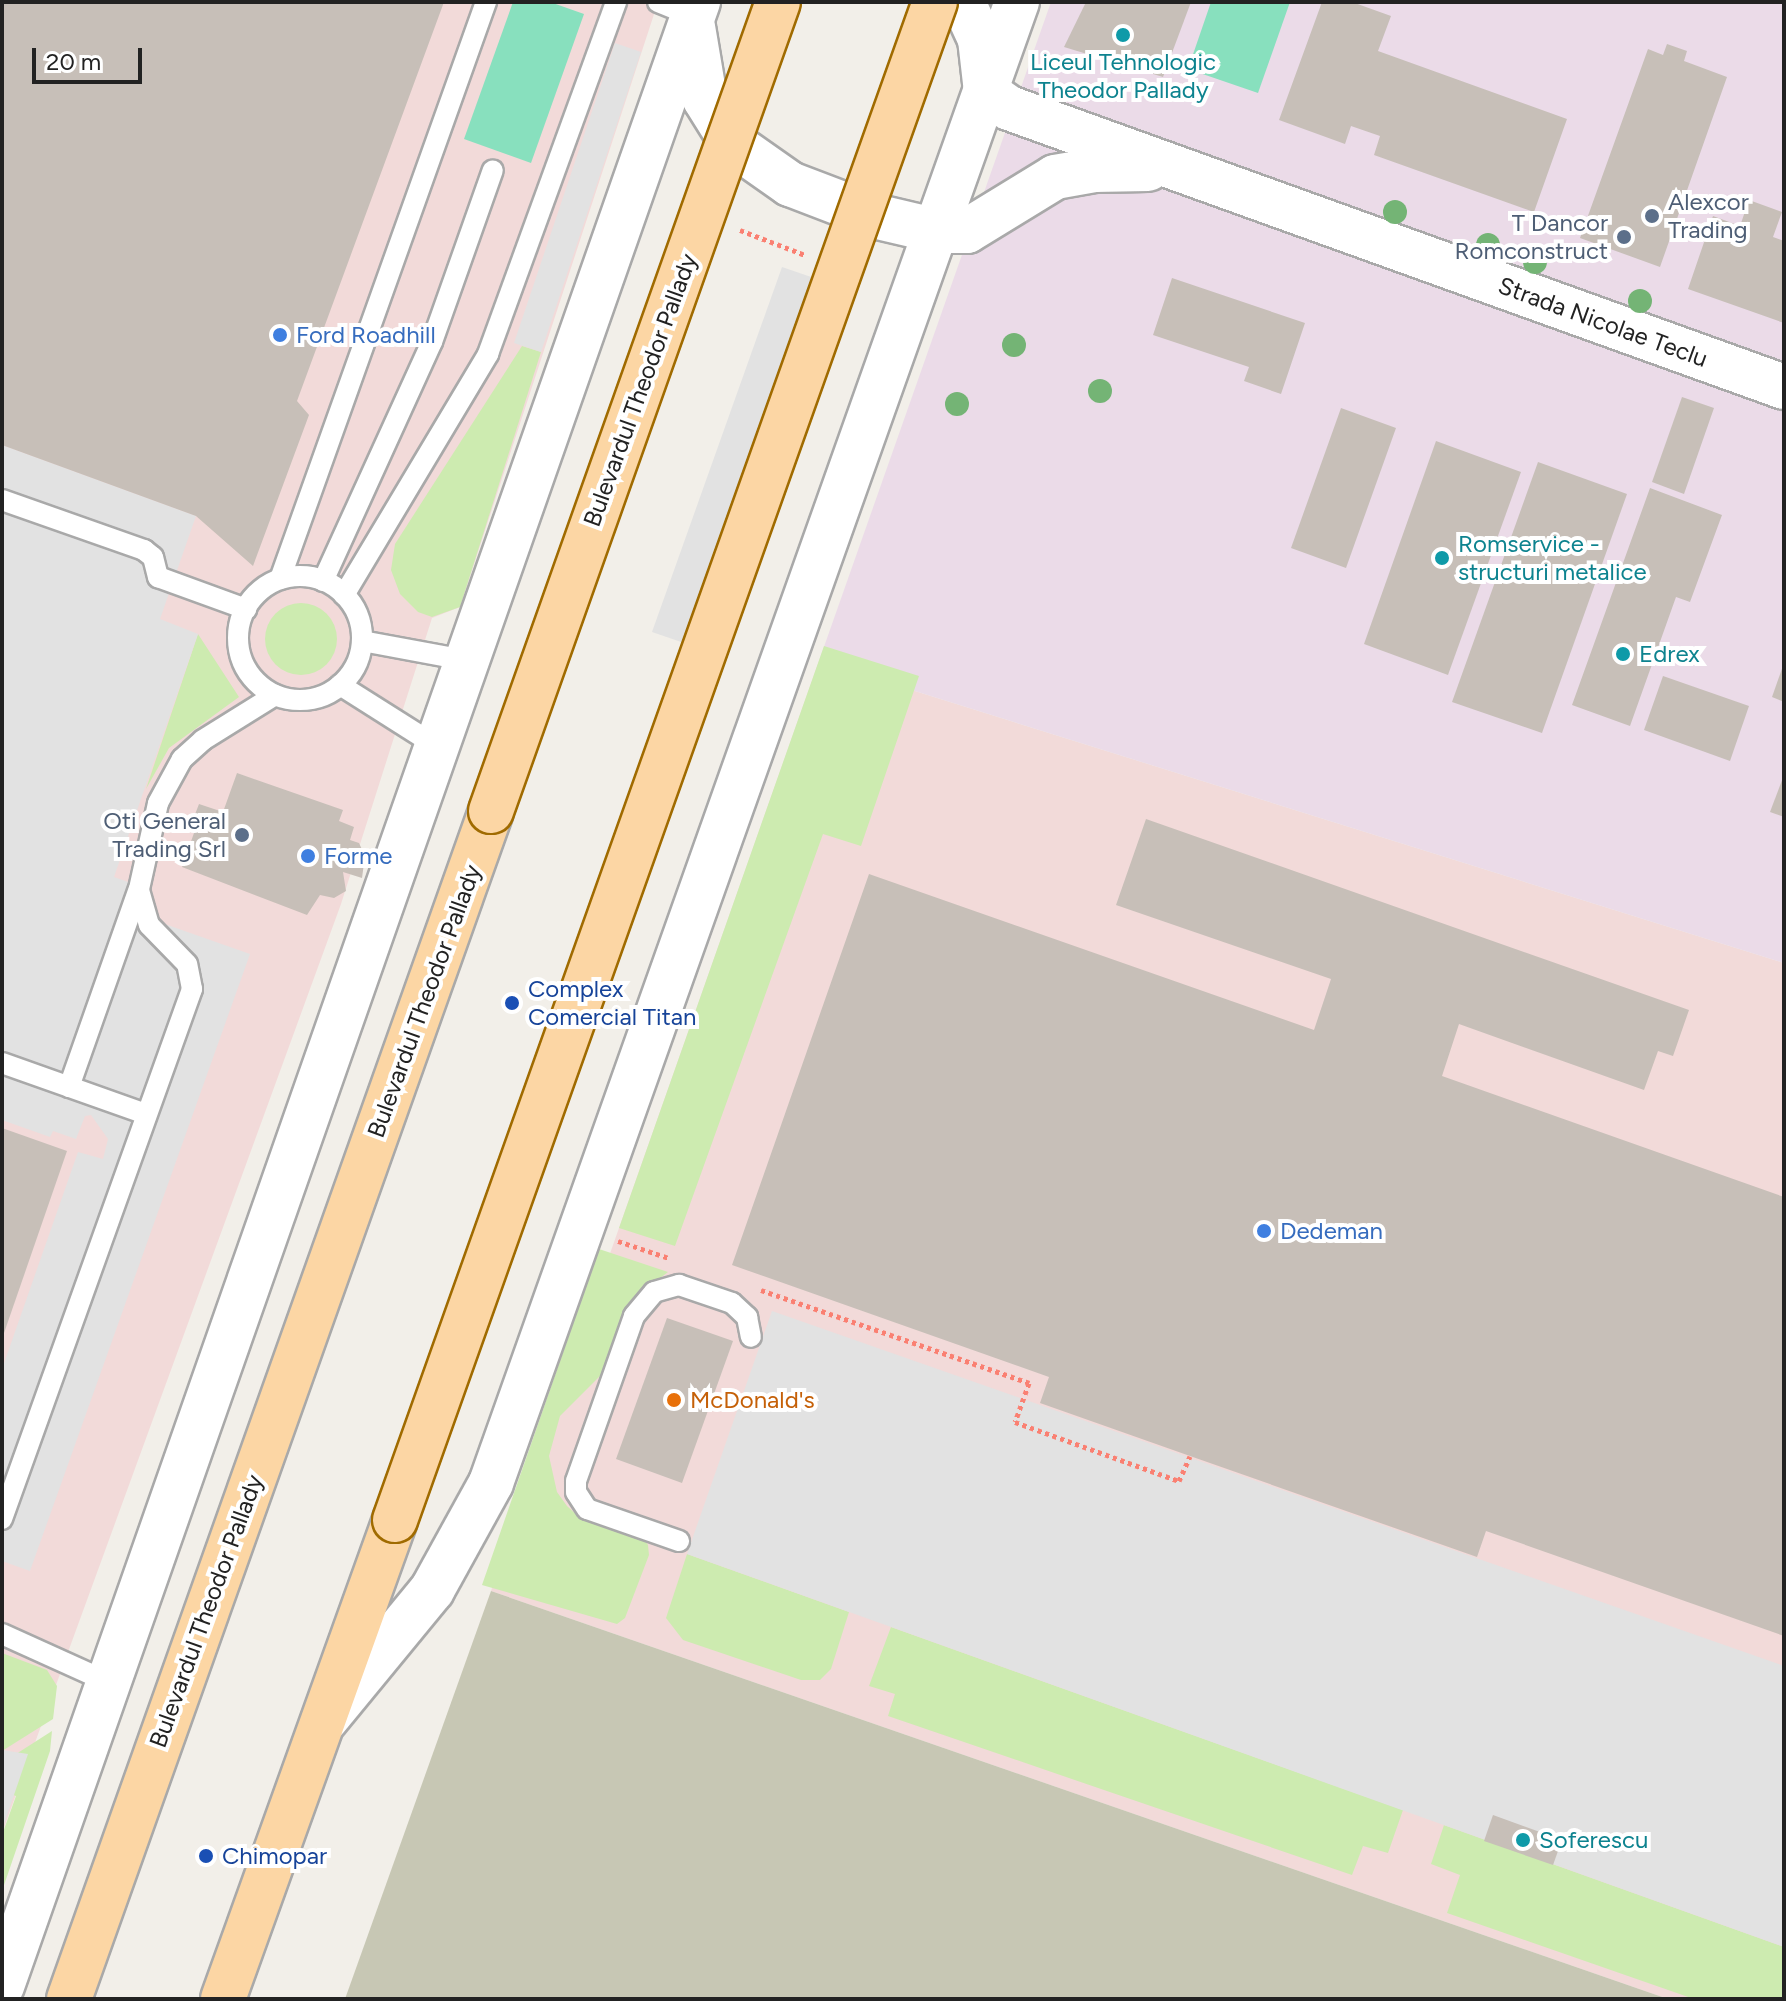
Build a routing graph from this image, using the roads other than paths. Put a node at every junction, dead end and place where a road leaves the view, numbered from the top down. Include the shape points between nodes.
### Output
1 (486, 2) edge
2 (616, 2) edge
3 (778, 2) edge
4 (935, 2) edge
5 (963, 2) edge
6 (1017, 2) edge
7 (683, 7) edge
8 (1002, 45) junction
9 (986, 92) junction
10 (1169, 166) junction
11 (493, 170) dead end
12 (938, 231) junction
13 (1784, 387) edge
14 (2, 500) edge
15 (280, 579) junction
16 (323, 581) junction
17 (344, 595) junction
18 (246, 609) junction
19 (362, 641) junction
20 (465, 660) junction
21 (340, 685) junction
22 (275, 695) junction
23 (435, 745) junction
24 (139, 889) junction
25 (2, 1063) edge
26 (69, 1087) junction
27 (146, 1114) junction
28 (751, 1337) dead end
29 (2, 1519) edge
30 (679, 1541) dead end
31 (2, 1634) edge
32 (106, 1681) junction
33 (321, 1724) junction
34 (2, 1986) edge
35 (69, 1999) edge
36 (223, 1999) edge

1 - 15 lane
2 - 17 lane via 488,354
3 - 35 main road, Bulevardul Theodor Pallady, bridge
4 - 33 main road, bridge
5 - 9 street via 980,39
6 - 8 street
7 - 12 street via 705,99 722,131 746,156 803,190
7 - 20 street
8 - 9 street
8 - 10 street via 1007,67 1020,84
9 - 10 street via 1009,108
9 - 12 street
10 - 12 street via 1066,174 1033,188 977,228
10 - 13 street, Strada Nicolae Teclu
11 - 16 lane via 432,342
12 - 33 street via 491,1483 432,1590
14 - 18 lane via 144,550 153,557 158,577
15 - 16 lane
15 - 18 lane
16 - 17 lane
17 - 19 lane via 354,608
18 - 22 lane via 239,649 246,668
19 - 20 lane
19 - 21 lane via 352,673
20 - 23 street
21 - 22 lane via 309,699
21 - 23 lane
22 - 24 lane via 182,759 158,803
23 - 32 street
24 - 26 lane
24 - 27 lane via 149,925 181,956 192,989
25 - 26 lane
26 - 27 lane
27 - 29 lane
28 - 30 lane via 747,1317 732,1303 679,1285 654,1292 634,1316 581,1466 576,1492 587,1509
31 - 32 lane
32 - 34 street
33 - 36 main road

